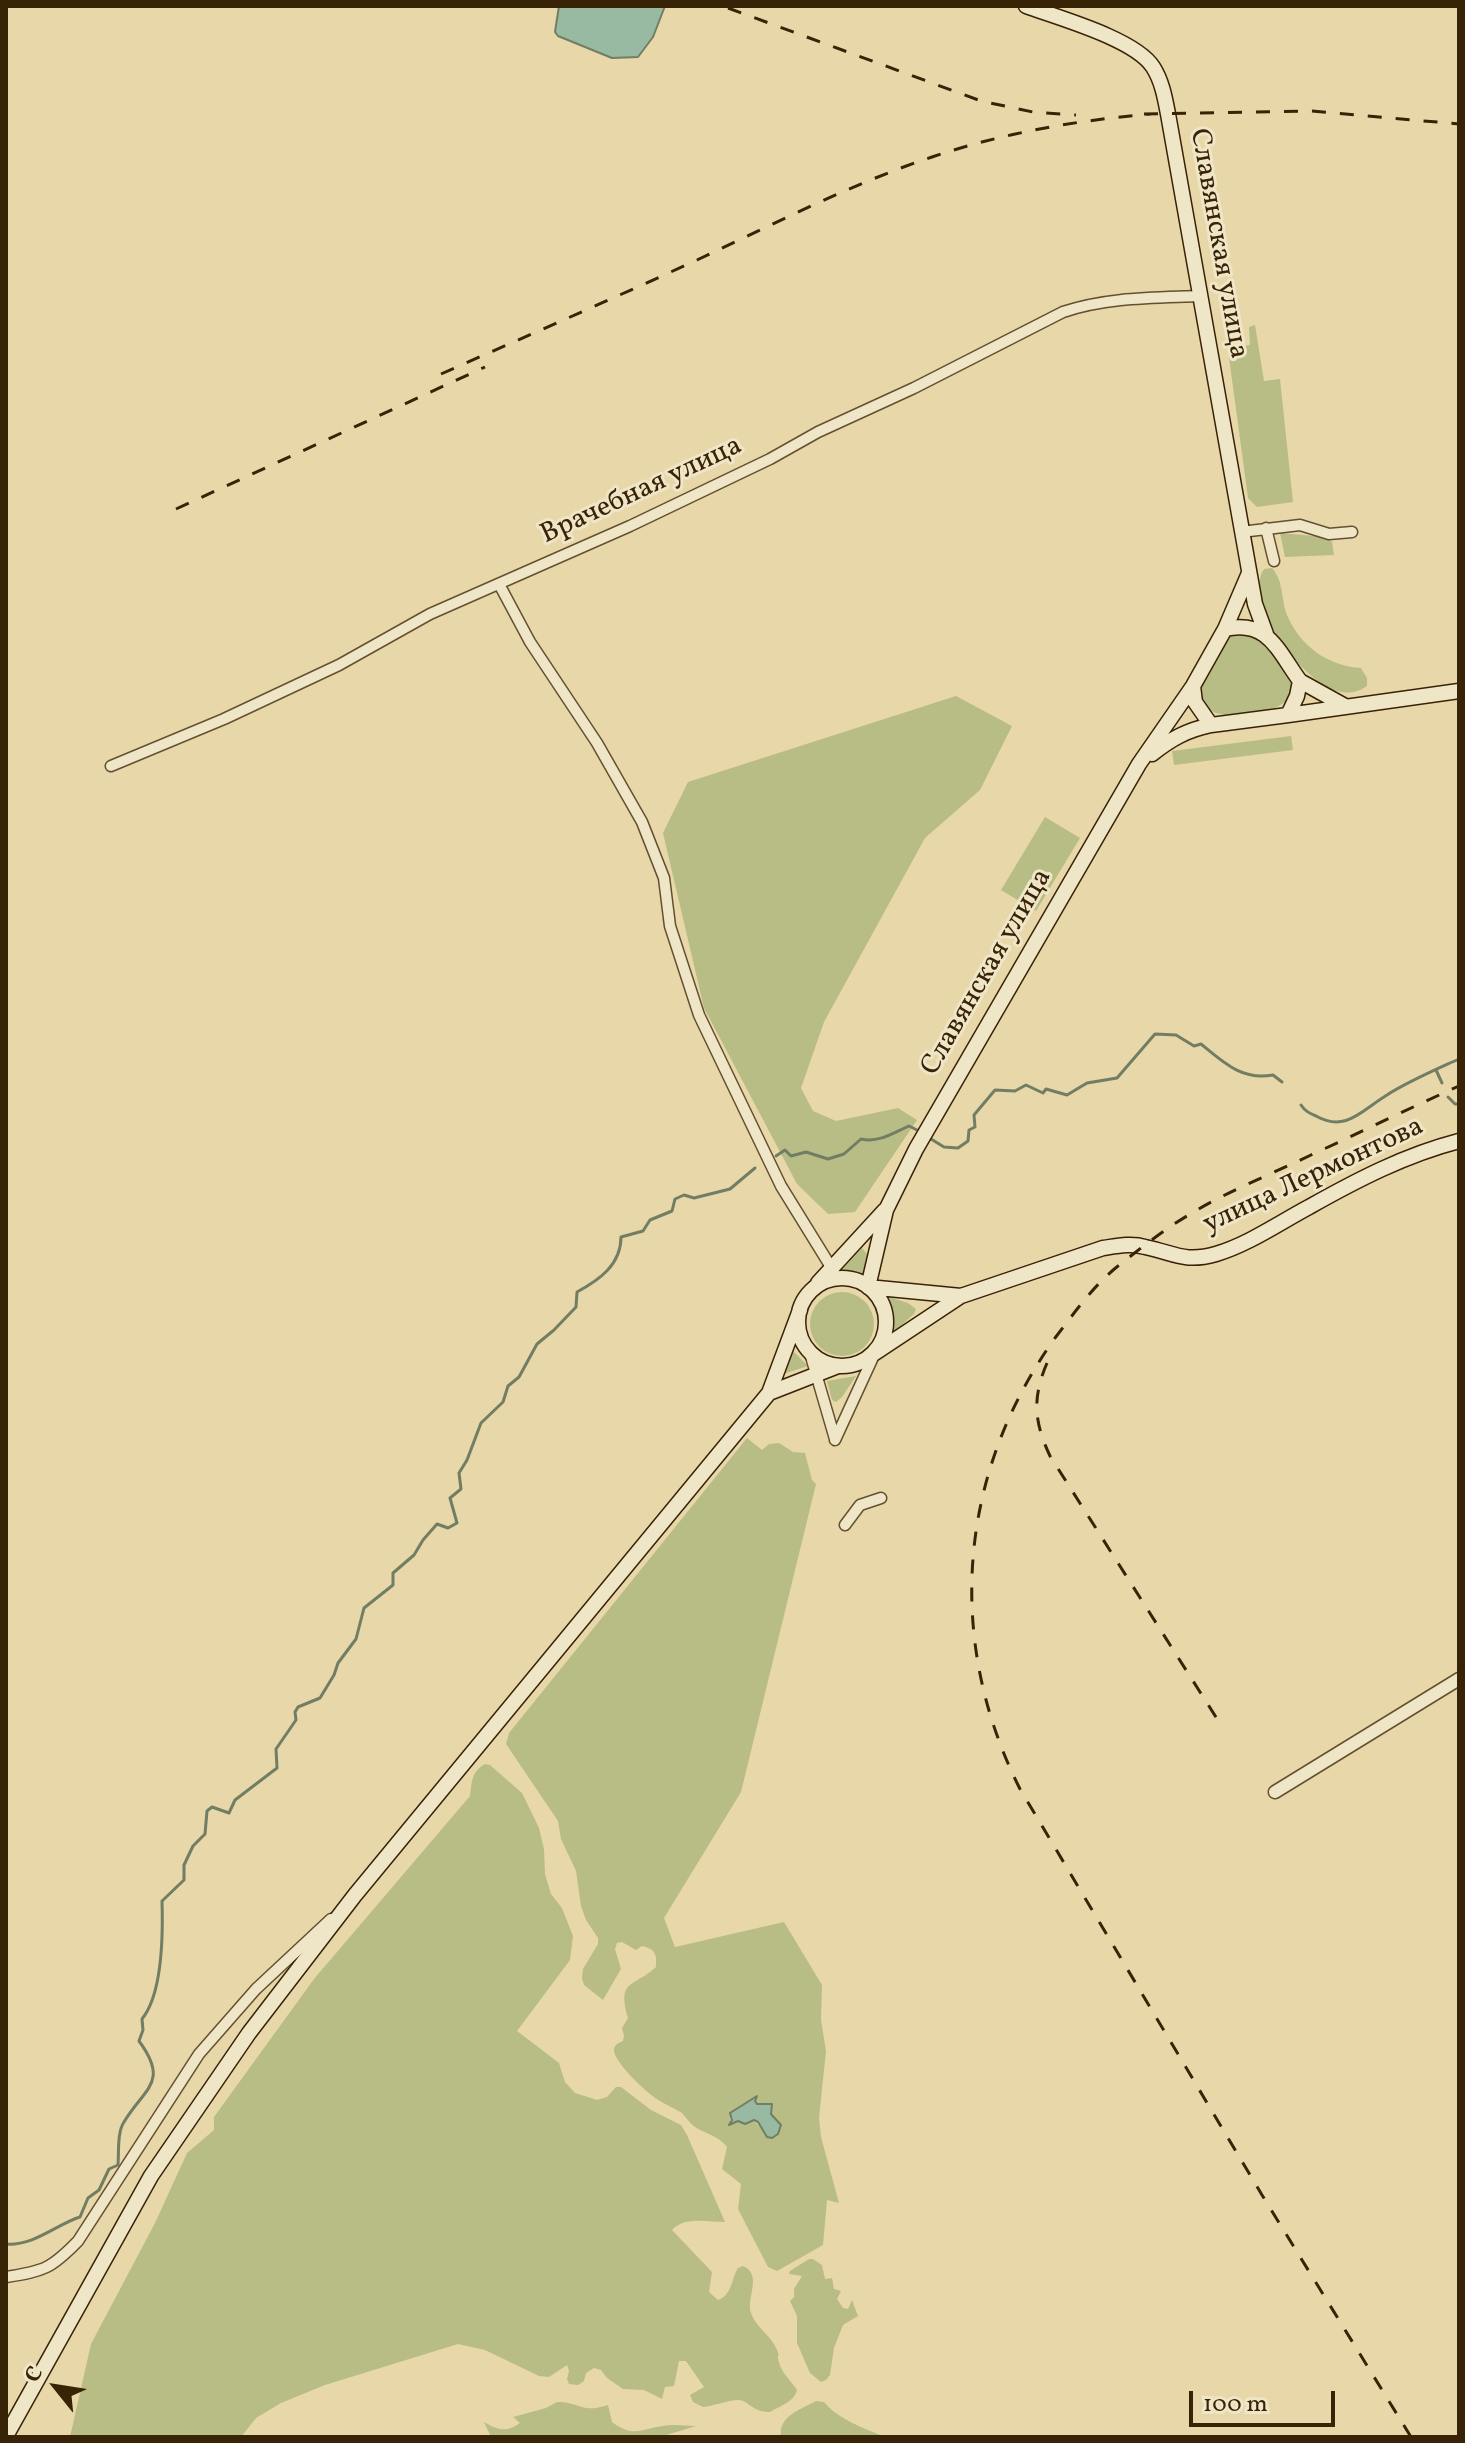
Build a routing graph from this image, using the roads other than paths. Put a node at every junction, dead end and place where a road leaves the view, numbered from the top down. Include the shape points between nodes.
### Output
1 (1026, 6) edge
2 (1200, 296) junction
3 (1266, 528) junction
4 (1241, 532) junction
5 (1352, 532) dead end
6 (1274, 561) dead end
7 (1249, 572) junction
8 (499, 584) junction
9 (1225, 629) junction
10 (1266, 634) junction
11 (1300, 681) junction
12 (1193, 686) junction
13 (1459, 691) edge
14 (1345, 706) junction
15 (1288, 715) junction
16 (1211, 725) junction
17 (1139, 764) junction
18 (111, 766) dead end
19 (1459, 1141) edge
20 (886, 1210) junction
21 (831, 1267) junction
22 (868, 1287) junction
23 (809, 1293) junction
24 (961, 1296) junction
25 (800, 1310) junction
26 (810, 1353) junction
27 (875, 1353) junction
28 (838, 1366) junction
29 (817, 1374) junction
30 (769, 1393) junction
31 (881, 1498) dead end
32 (845, 1525) dead end
33 (1459, 1679) edge
34 (1275, 1792) dead end
35 (355, 1895) junction
36 (6, 2277) edge
37 (6, 2436) edge

1 - 2 main road, Славянская улица via 1121,42 1153,65 1168,114
2 - 4 main road, Славянская улица
2 - 8 street, Врачебная улица via 1118,299 1063,312 756,466
3 - 4 street
3 - 5 street via 1300,525 1329,534
3 - 6 street
4 - 7 main road, Славянская улица
7 - 9 main road
7 - 10 main road, Славянская улица
8 - 18 street, Врачебная улица via 224,719
8 - 21 street via 642,822 664,878 670,926 699,1015 781,1186
9 - 10 main road via 1249,626
9 - 12 main road
10 - 11 main road
11 - 14 main road
11 - 15 main road
12 - 16 main road via 1195,702
12 - 17 main road, Славянская улица
13 - 14 main road
14 - 15 main road
15 - 16 main road
16 - 17 main road via 1174,737
17 - 20 main road, Славянская улица via 916,1149
19 - 24 main road, улица Лермонтова via 1360,1177 1215,1254 1181,1258 1144,1246 1103,1248
20 - 21 main road, Славянская улица
20 - 22 main road, Славянская улица
21 - 23 main road, Славянская улица
22 - 23 main road via 836,1279
22 - 24 main road
22 - 27 main road via 880,1300 886,1320
23 - 25 main road
24 - 27 main road
25 - 26 main road via 800,1337
25 - 30 main road
26 - 28 main road
26 - 29 street
27 - 28 main road via 859,1363
27 - 29 street via 835,1440
28 - 29 main road
29 - 30 main road
30 - 35 main road
31 - 32 street via 860,1505
33 - 34 street
35 - 36 street via 256,1989 199,2054 78,2241 45,2269
35 - 37 main road via 249,2033 165,2155

